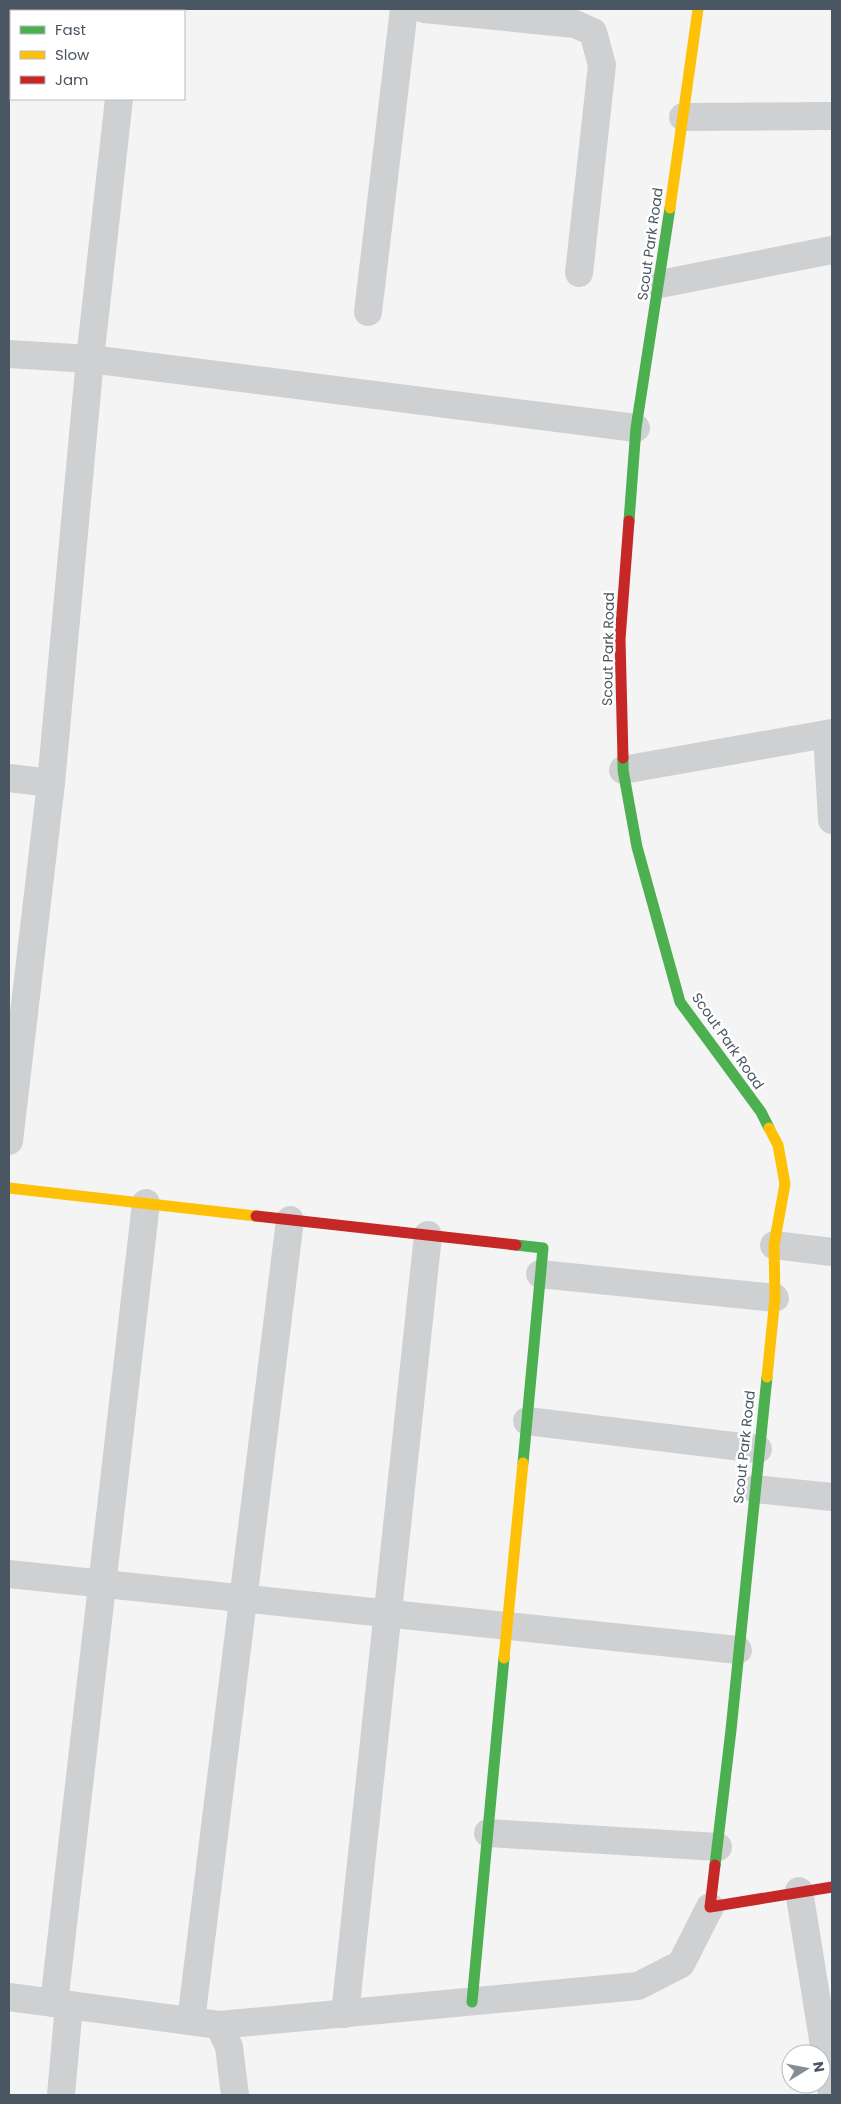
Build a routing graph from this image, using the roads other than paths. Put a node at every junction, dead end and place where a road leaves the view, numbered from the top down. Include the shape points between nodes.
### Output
1 (404, 9) edge
2 (424, 9) edge
3 (698, 9) edge
4 (120, 100) edge
5 (832, 116) edge
6 (683, 117) junction
7 (832, 250) edge
8 (579, 273) dead end
9 (660, 284) junction
10 (368, 312) dead end
11 (9, 354) edge
12 (90, 359) junction
13 (636, 428) junction
14 (830, 734) edge
15 (623, 770) junction
16 (9, 778) edge
17 (51, 783) junction
18 (832, 820) edge
19 (9, 1141) edge
20 (9, 1188) edge
21 (146, 1203) junction
22 (290, 1220) junction
23 (428, 1235) junction
24 (774, 1246) junction
25 (832, 1252) edge
26 (540, 1274) junction
27 (775, 1298) junction
28 (527, 1420) junction
29 (758, 1449) junction
30 (755, 1489) junction
31 (832, 1497) edge
32 (9, 1574) edge
33 (102, 1584) junction
34 (243, 1599) junction
35 (388, 1614) junction
36 (507, 1627) junction
37 (738, 1650) junction
38 (488, 1832) junction
39 (718, 1847) junction
40 (832, 1887) edge
41 (799, 1891) junction
42 (710, 1907) junction
43 (9, 1997) edge
44 (472, 2002) junction
45 (62, 2004) junction
46 (345, 2014) junction
47 (191, 2022) junction
48 (219, 2025) junction
49 (61, 2095) edge
50 (235, 2095) edge
51 (832, 2095) edge

1 - 10 street
2 - 8 street via 575,24 593,32 602,65
3 - 6 main road, Scout Park Road
4 - 12 street
5 - 6 street
6 - 9 main road, Scout Park Road
7 - 9 street
9 - 13 main road, Scout Park Road
11 - 12 street
12 - 13 street
12 - 17 street
13 - 15 main road, Scout Park Road via 620,640
14 - 15 street
14 - 18 street
15 - 24 main road, Scout Park Road via 637,847 680,1002 761,1112 778,1145 785,1184
16 - 17 street
17 - 19 street
20 - 21 main road
21 - 22 main road
21 - 33 street
22 - 23 main road
22 - 34 street
23 - 26 main road via 543,1248
23 - 35 street
24 - 25 street
24 - 27 main road, Scout Park Road
26 - 27 street
26 - 28 main road
27 - 29 main road, Scout Park Road
28 - 29 street
28 - 36 main road
29 - 30 main road, Scout Park Road
30 - 31 street
30 - 37 main road, Scout Park Road
32 - 33 street
33 - 34 street
33 - 45 street
34 - 35 street
34 - 47 street
35 - 36 street
35 - 46 street
36 - 37 street
36 - 38 main road
37 - 39 main road, Scout Park Road
38 - 39 street
38 - 44 main road
39 - 42 main road, Scout Park Road
40 - 41 main road
41 - 42 main road
41 - 51 street
42 - 44 street via 681,1964 638,1986
43 - 45 street
44 - 46 street
45 - 47 street
45 - 49 street
46 - 48 street
47 - 48 street
48 - 50 street via 229,2047

